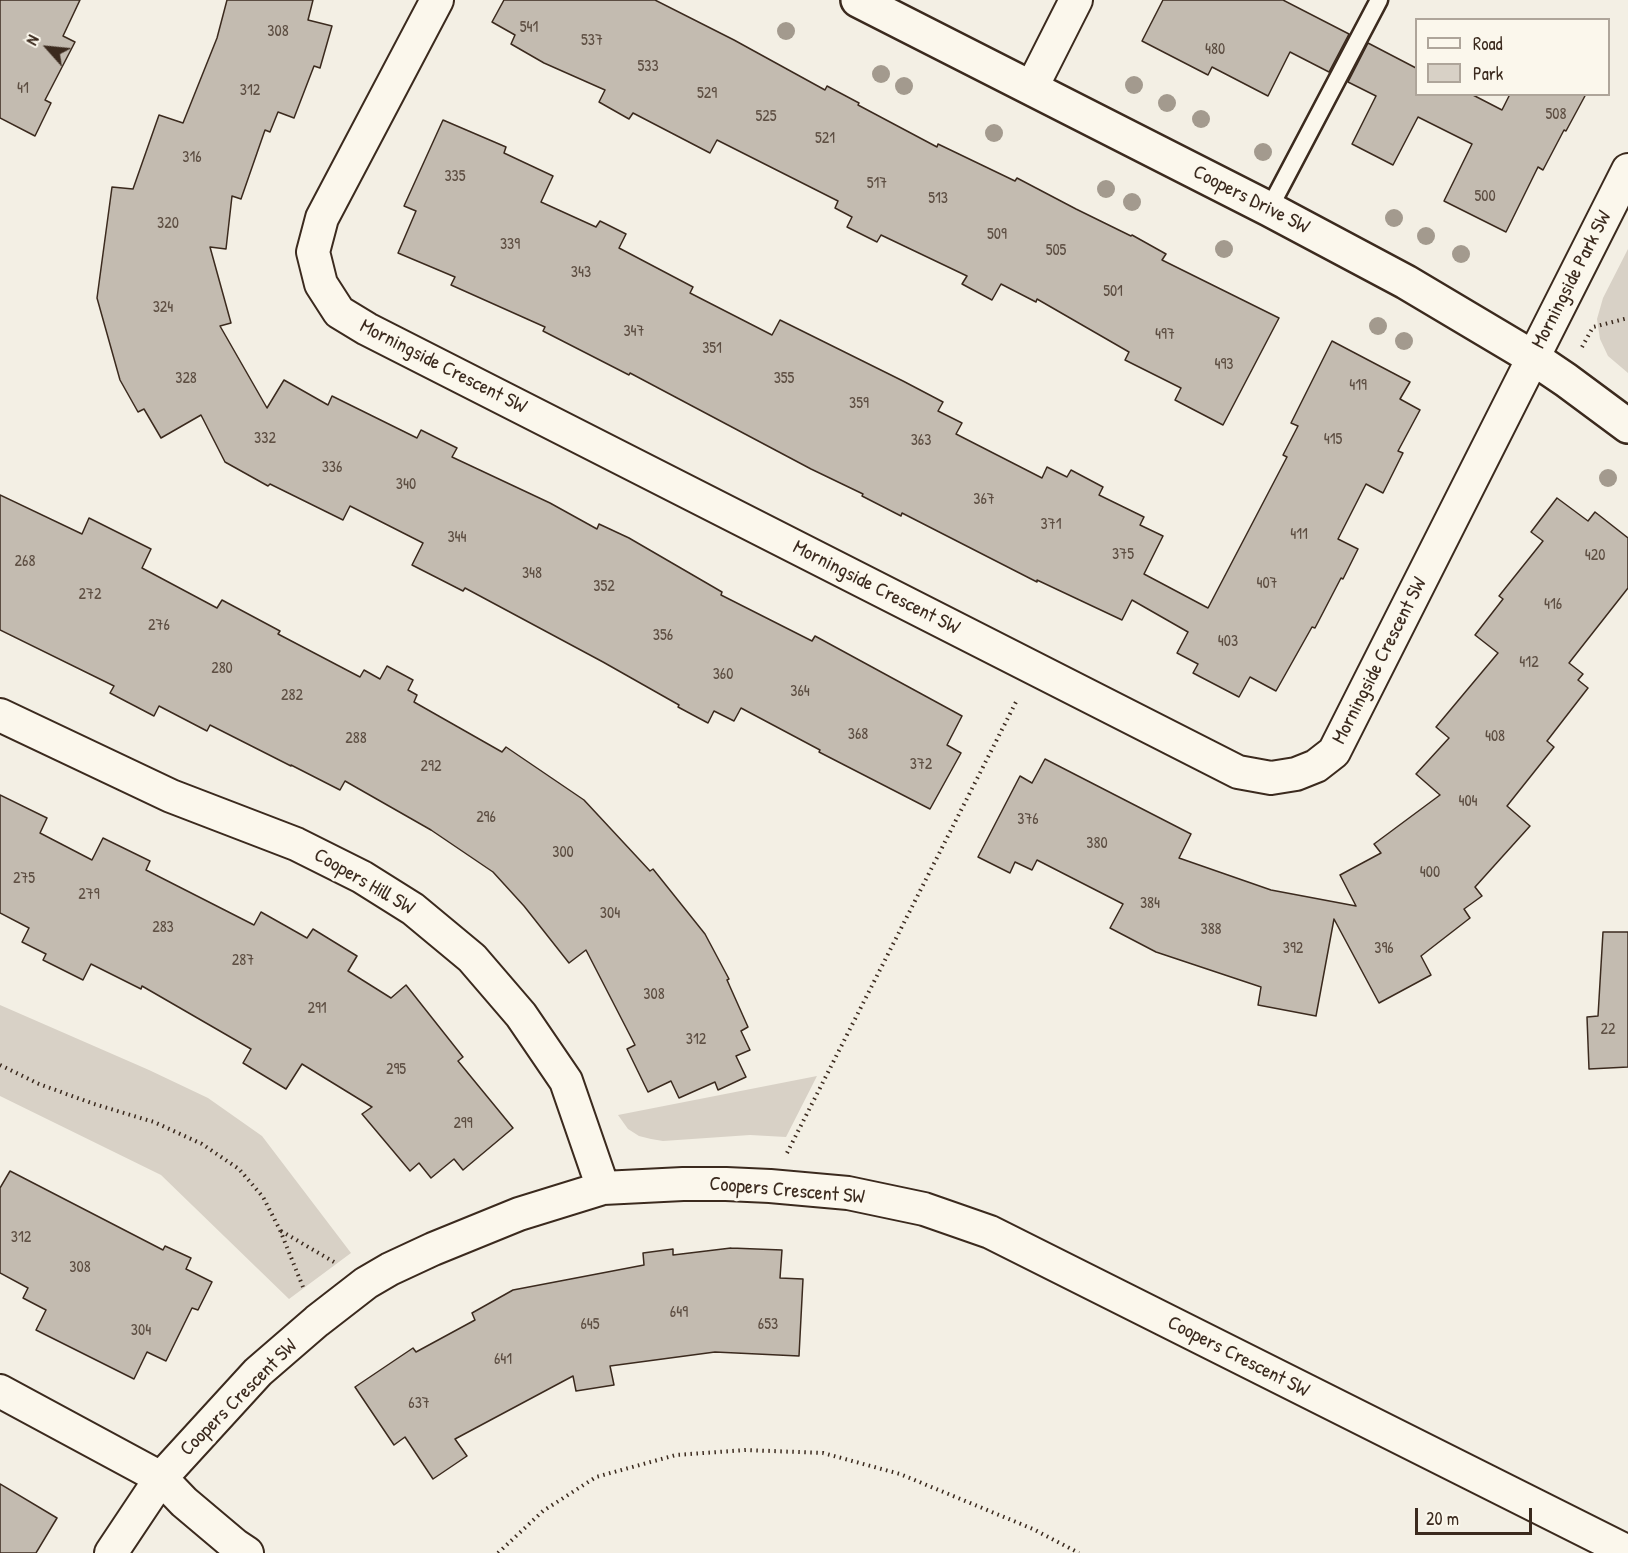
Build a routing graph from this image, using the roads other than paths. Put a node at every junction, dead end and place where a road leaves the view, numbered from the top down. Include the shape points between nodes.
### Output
1 (437, 0) edge
2 (858, 0) edge
3 (1076, 0) edge
4 (1379, 0) edge
5 (1032, 87) junction
6 (1628, 170) edge
7 (1269, 209) junction
8 (1532, 357) junction
9 (1628, 426) edge
10 (0, 715) edge
11 (603, 1188) junction
12 (0, 1391) edge
13 (161, 1478) junction
14 (1628, 1552) edge
15 (111, 1553) edge
16 (247, 1553) edge

1 - 8 street, Morningside Crescent SW via 322,218 313,252 321,284 339,312 1238,772 1271,778 1296,774 1316,766 1334,752
2 - 5 street, Coopers Drive SW
3 - 5 street
4 - 7 lane
5 - 7 street, Coopers Drive SW
6 - 8 street, Morningside Park SW
7 - 8 street, Coopers Drive SW via 1406,282
8 - 9 street, Coopers Drive SW
10 - 11 street, Coopers Hill SW via 171,796 296,844 362,877 413,909 472,958 521,1015 566,1081
11 - 13 street, Coopers Crescent SW via 519,1214 433,1248 366,1283 258,1372
11 - 14 street, Coopers Crescent SW via 770,1186 848,1193 924,1209 990,1232
12 - 13 street
13 - 15 street, Coopers Crescent SW
13 - 16 street

